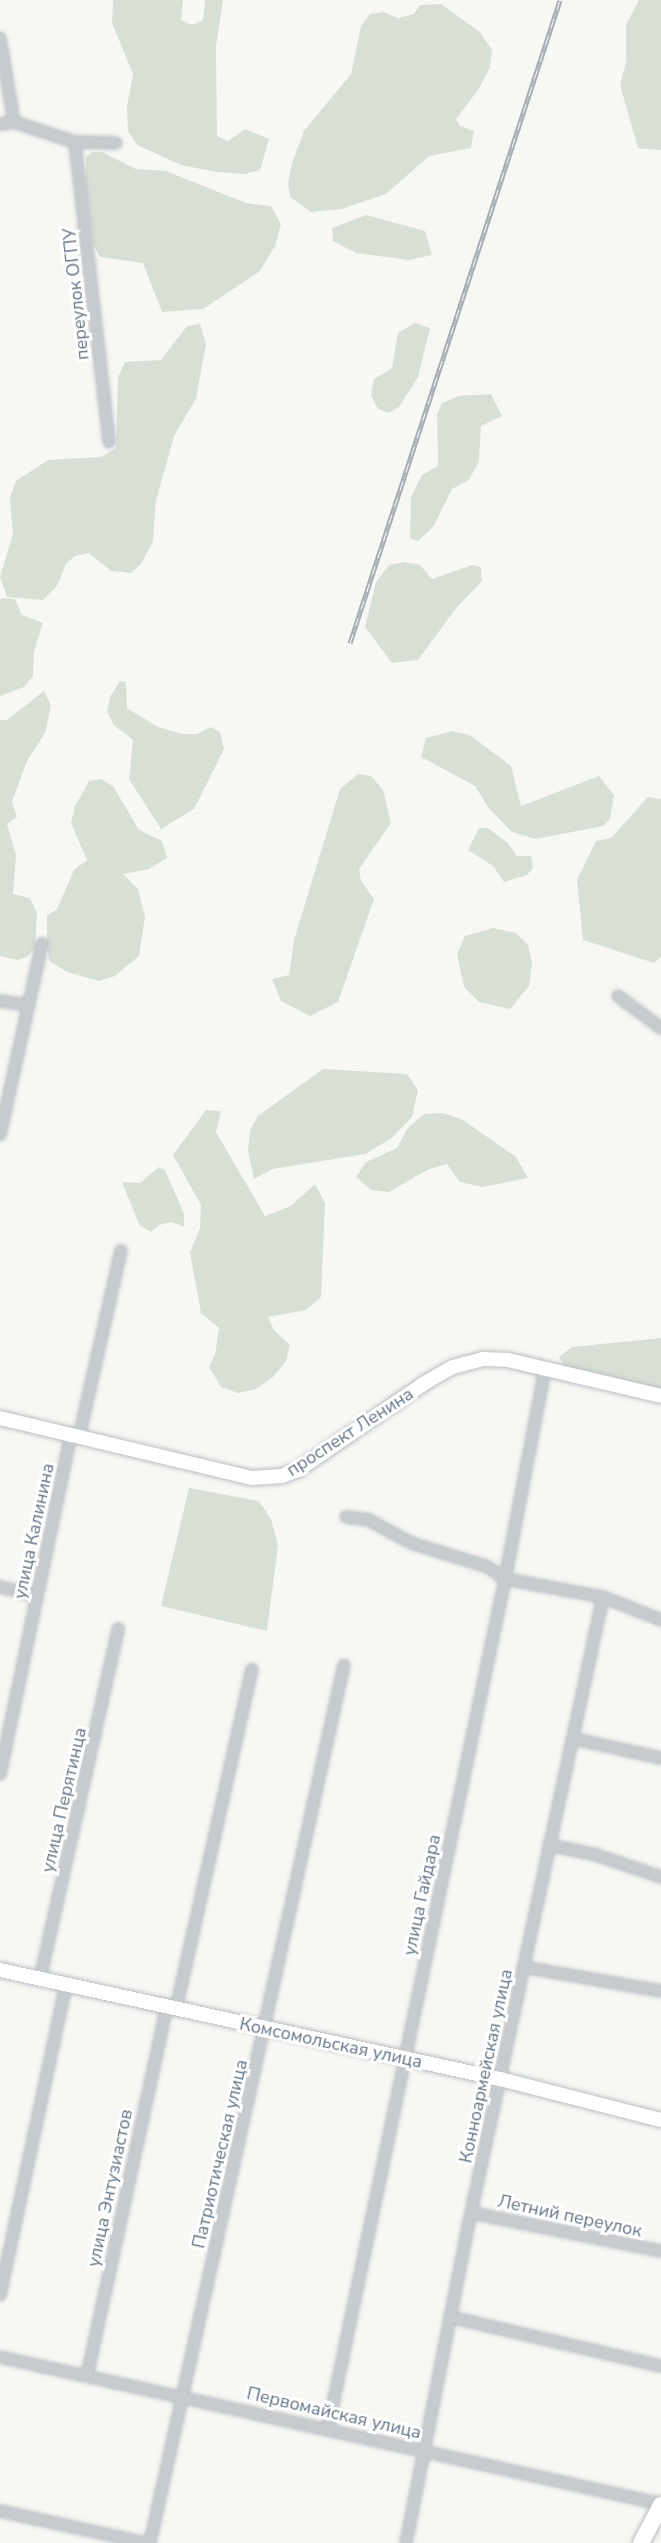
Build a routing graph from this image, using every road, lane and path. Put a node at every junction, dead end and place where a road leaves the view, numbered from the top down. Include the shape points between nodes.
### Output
1 (0, 38) edge
2 (14, 122) junction
3 (0, 124) edge
4 (75, 142) junction
5 (116, 143) dead end
6 (109, 442) dead end
7 (42, 944) dead end
8 (618, 996) dead end
9 (0, 1001) edge
10 (29, 1005) junction
11 (661, 1028) edge
12 (0, 1135) edge
13 (121, 1251) dead end
14 (545, 1369) junction
15 (661, 1396) edge
16 (0, 1418) edge
17 (75, 1436) junction
18 (346, 1517) dead end
19 (505, 1579) junction
20 (0, 1587) edge
21 (37, 1596) junction
22 (603, 1598) junction
23 (661, 1620) edge
24 (118, 1629) dead end
25 (344, 1665) dead end
26 (252, 1669) dead end
27 (575, 1738) junction
28 (661, 1758) edge
29 (0, 1774) edge
30 (549, 1845) junction
31 (661, 1877) edge
32 (523, 1967) junction
33 (0, 1970) edge
34 (40, 1979) junction
35 (66, 1985) junction
36 (661, 1991) edge
37 (171, 2008) junction
38 (266, 2028) junction
39 (404, 2058) junction
40 (500, 2079) junction
41 (661, 2120) edge
42 (472, 2213) junction
43 (661, 2251) edge
44 (0, 2295) edge
45 (450, 2317) junction
46 (0, 2357) edge
47 (661, 2366) edge
48 (87, 2376) junction
49 (183, 2397) junction
50 (328, 2428) junction
51 (423, 2450) junction
52 (661, 2504) edge
53 (0, 2511) edge
54 (661, 2528) edge
55 (144, 2543) edge
56 (150, 2543) edge
57 (406, 2543) edge
58 (641, 2543) edge
59 (653, 2543) edge

1 - 2 street
2 - 3 street
2 - 4 street
4 - 5 street
4 - 6 street, переулок ОГПУ
7 - 10 street
8 - 11 street
9 - 10 street
10 - 12 street
13 - 17 street, улица Калинина
14 - 15 main road, проспект Ленина
14 - 17 main road, проспект Ленина via 483,1359 453,1367 326,1452 282,1476 252,1478
14 - 19 street, улица Гайдара
16 - 17 main road, проспект Ленина
17 - 21 street, улица Калинина
18 - 19 street via 369,1520 411,1542 488,1567
19 - 22 street
19 - 39 street, улица Гайдара
20 - 21 street
21 - 29 street, улица Калинина
22 - 23 street
22 - 27 street, Конноармейская улица
24 - 34 street, улица Перятинца
25 - 38 street, Патриотическая улица
26 - 37 street, улица Энтузиастов
27 - 28 street
27 - 30 street, Конноармейская улица
30 - 31 street via 596,1855
30 - 32 street, Конноармейская улица
32 - 36 street
32 - 40 street, Конноармейская улица
33 - 34 main road, Комсомольская улица
34 - 35 main road, Комсомольская улица
35 - 37 main road, Комсомольская улица
35 - 44 street
37 - 38 main road, Комсомольская улица
37 - 48 street, улица Энтузиастов
38 - 39 main road, Комсомольская улица
38 - 49 street, Патриотическая улица
39 - 40 main road, Комсомольская улица
39 - 50 street, улица Гайдара
40 - 41 main road, Комсомольская улица
40 - 42 street, Конноармейская улица
42 - 43 street, Летний переулок
42 - 45 street, Конноармейская улица
45 - 47 street
45 - 51 street, Конноармейская улица
46 - 48 street, Первомайская улица
48 - 49 street, Первомайская улица
49 - 50 street, Первомайская улица
49 - 56 street, Патриотическая улица
50 - 51 street, Первомайская улица
51 - 52 street, Первомайская улица
51 - 57 street, Конноармейская улица
52 - 58 highway
53 - 55 street
54 - 59 highway

